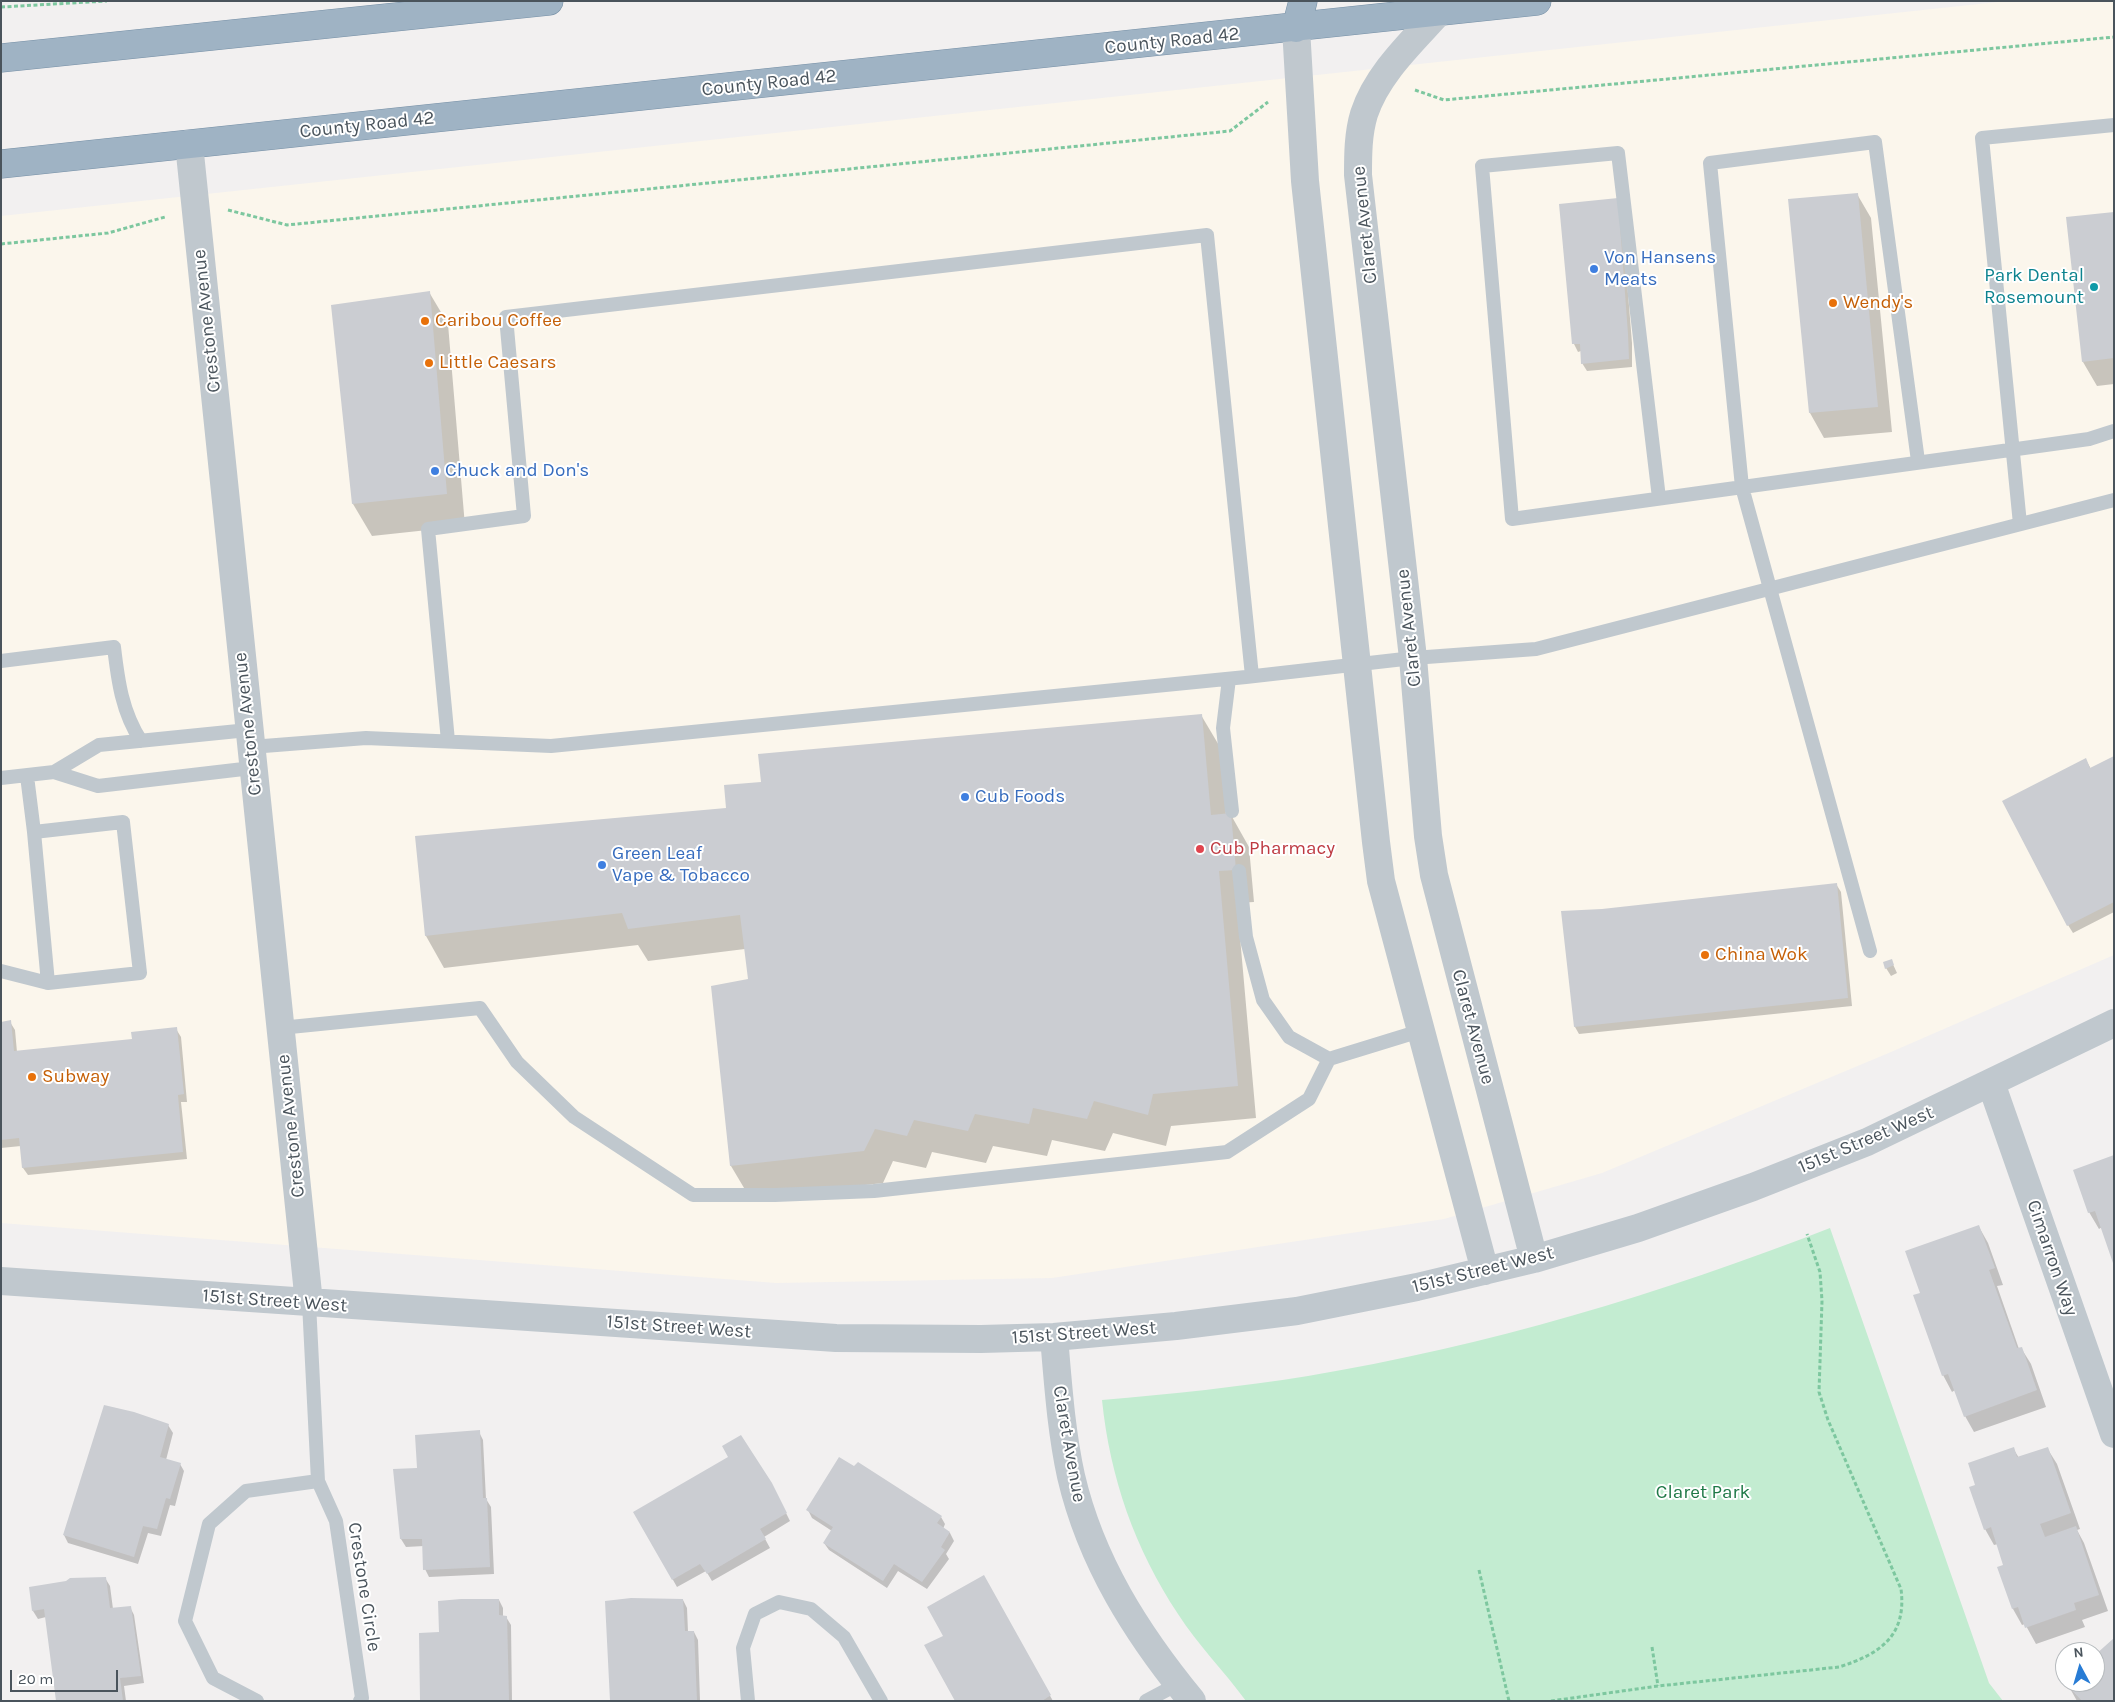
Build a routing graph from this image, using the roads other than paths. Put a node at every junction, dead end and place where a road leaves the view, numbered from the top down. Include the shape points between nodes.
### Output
1 (549, 1) edge
2 (1303, 1) edge
3 (1538, 1) edge
4 (1439, 12) junction
5 (1296, 28) junction
6 (1, 58) edge
7 (2114, 125) edge
8 (189, 144) junction
9 (1, 164) edge
10 (2114, 431) edge
11 (2013, 448) junction
12 (1918, 461) junction
13 (1742, 487) junction
14 (1659, 498) junction
15 (2114, 500) edge
16 (2020, 524) junction
17 (1769, 588) junction
18 (1413, 658) junction
19 (1, 660) edge
20 (1358, 664) junction
21 (1252, 676) junction
22 (1229, 679) junction
23 (141, 741) junction
24 (448, 741) junction
25 (251, 749) junction
26 (54, 772) junction
27 (27, 776) junction
28 (1, 778) edge
29 (1232, 811) dead end
30 (34, 832) junction
31 (1239, 871) dead end
32 (1870, 951) dead end
33 (1, 971) edge
34 (48, 983) junction
35 (2114, 1023) edge
36 (280, 1028) junction
37 (1420, 1031) junction
38 (1329, 1059) junction
39 (1991, 1083) junction
40 (1534, 1259) junction
41 (1485, 1271) junction
42 (1, 1281) edge
43 (310, 1303) junction
44 (1054, 1337) junction
45 (2114, 1434) edge
46 (318, 1482) junction
47 (1185, 1692) edge
48 (257, 1701) edge
49 (360, 1701) edge
50 (748, 1701) edge
51 (881, 1701) edge
52 (1146, 1701) edge

1 - 6 highway
2 - 5 highway
3 - 4 highway, County Road 42
4 - 5 highway, County Road 42
4 - 18 street, Claret Avenue via 1400,56 1374,92 1364,114 1358,147 1358,175
5 - 8 highway, County Road 42
5 - 20 street via 1305,181
7 - 11 lane via 1982,138
8 - 9 highway, County Road 42
8 - 25 street, Crestone Avenue
10 - 11 lane via 2090,439
11 - 12 lane
11 - 16 lane
12 - 13 lane
12 - 13 lane via 1875,142 1710,163
13 - 14 lane
13 - 17 lane
14 - 14 lane via 1512,519 1482,166 1618,153
15 - 16 lane
16 - 17 lane
17 - 18 lane via 1536,649
17 - 32 lane
18 - 20 lane
18 - 40 street, Claret Avenue via 1434,875
19 - 23 lane via 114,647 123,703
20 - 21 lane
20 - 37 street via 1382,881
21 - 22 lane
21 - 24 lane via 1207,235 506,317 524,516 428,529
22 - 24 lane via 551,746
22 - 29 lane via 1223,728
23 - 25 lane
23 - 26 lane via 99,745
24 - 25 lane via 366,738
25 - 26 lane via 98,786
25 - 36 street, Crestone Avenue
26 - 27 lane
27 - 28 lane
27 - 30 lane
30 - 34 lane
30 - 34 lane via 123,822 140,973
31 - 38 lane via 1246,937 1263,1000 1289,1037
33 - 34 lane
35 - 39 street, 151st Street West
36 - 38 lane via 480,1008 518,1062 574,1117 693,1195 874,1191 1227,1152 1309,1099
36 - 43 street, Crestone Avenue
37 - 38 lane
37 - 41 street
39 - 40 street, 151st Street West via 1867,1142 1753,1187 1638,1228
39 - 45 street, Cimarron Way
40 - 41 street, 151st Street West
41 - 44 street, 151st Street West via 1297,1310 1176,1326
42 - 43 street, 151st Street West
43 - 44 street, 151st Street West via 836,1338
43 - 46 lane, Crestone Circle
44 - 47 street, Claret Avenue via 1064,1438 1082,1514 1096,1553 1132,1621
46 - 48 lane via 246,1492 209,1524 185,1622 214,1678
46 - 49 lane, Crestone Circle via 336,1521
47 - 52 lane
50 - 51 lane via 743,1648 755,1614 779,1602 811,1610 844,1637

